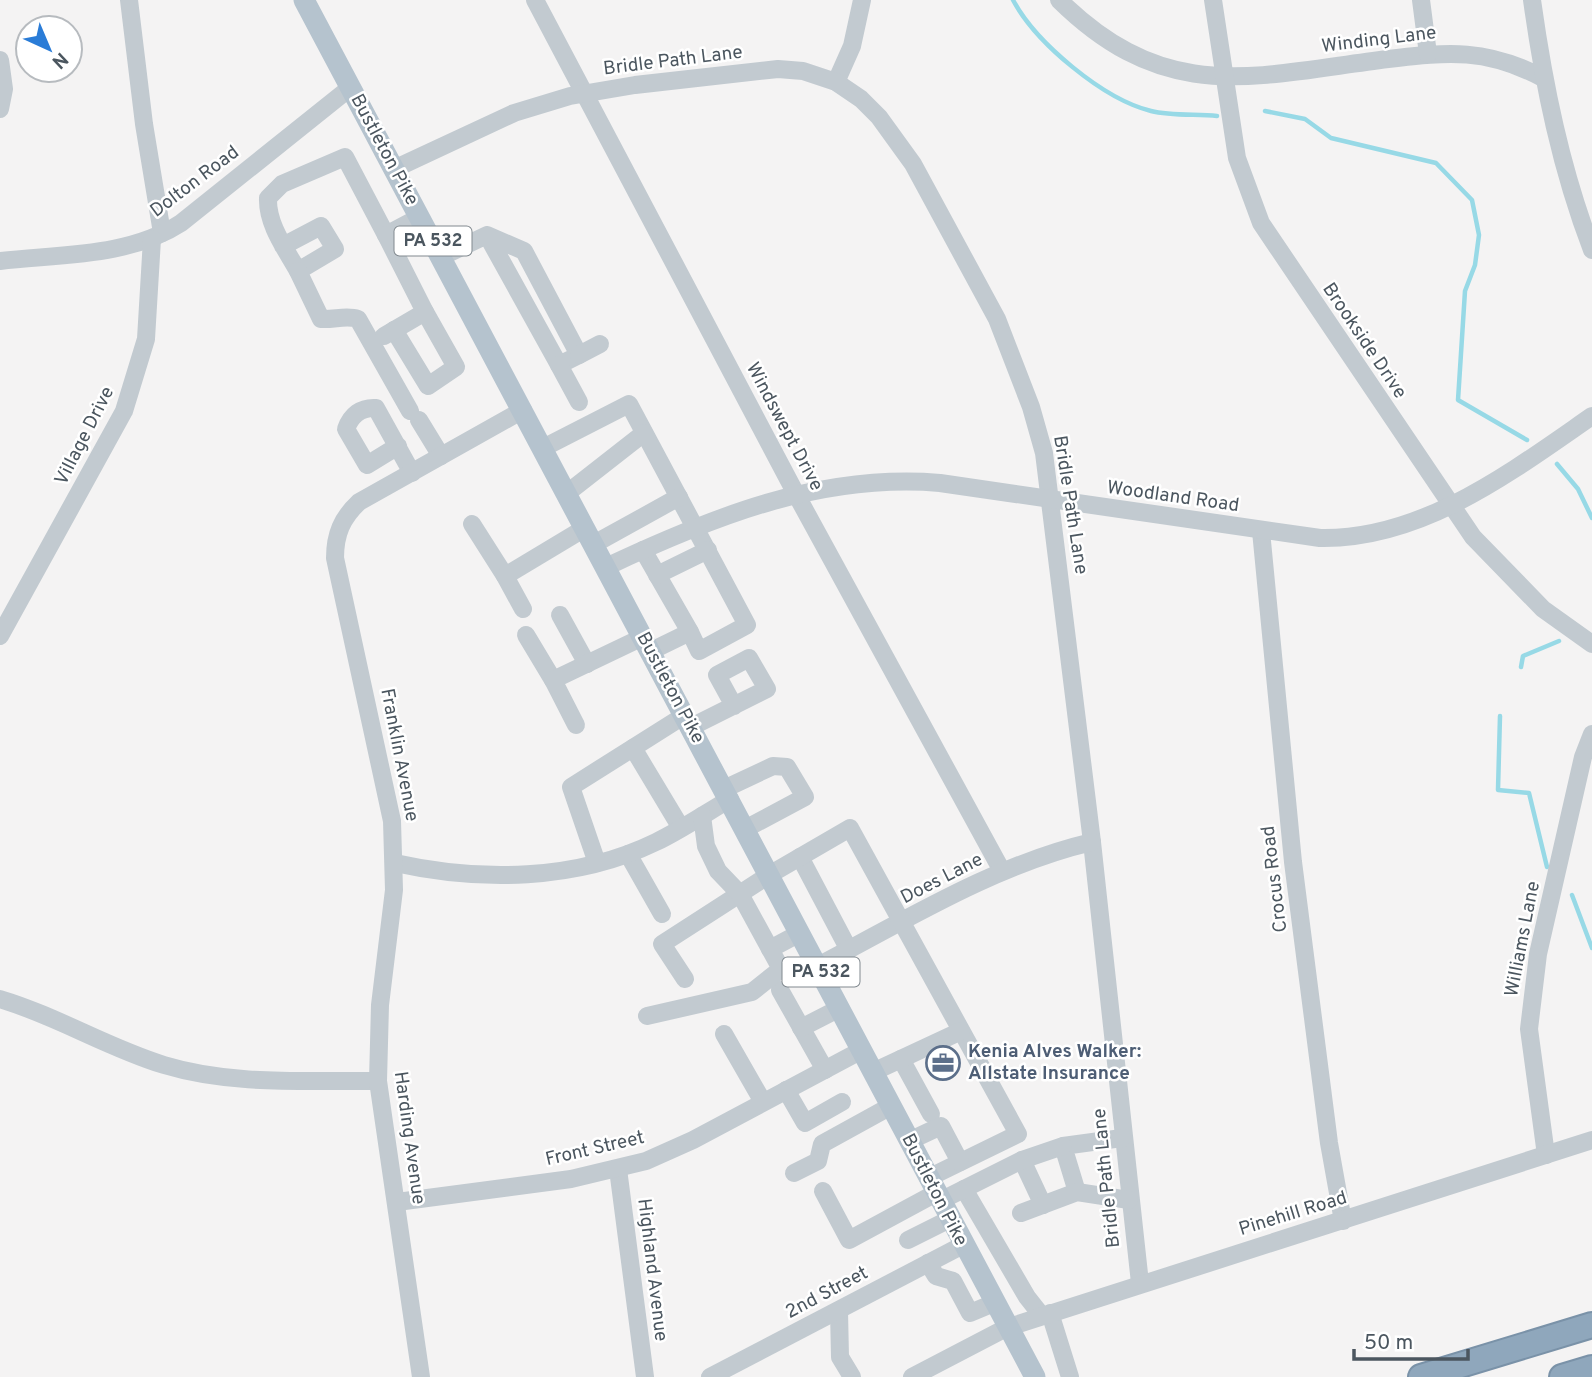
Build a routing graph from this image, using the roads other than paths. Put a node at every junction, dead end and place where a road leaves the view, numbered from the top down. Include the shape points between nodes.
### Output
1 (129, 0) edge
2 (304, 0) edge
3 (535, 0) edge
4 (862, 0) edge
5 (1059, 0) edge
6 (1213, 0) edge
7 (1421, 0) edge
8 (1532, 0) edge
9 (1428, 54) junction
10 (0, 60) edge
11 (1225, 77) junction
12 (1543, 78) junction
13 (836, 82) junction
14 (351, 87) junction
15 (584, 94) junction
16 (0, 109) edge
17 (394, 169) junction
18 (420, 217) junction
19 (386, 235) junction
20 (487, 235) junction
21 (157, 236) junction
22 (283, 246) junction
23 (1592, 250) edge
24 (441, 257) junction
25 (0, 261) edge
26 (298, 271) junction
27 (425, 312) junction
28 (394, 330) junction
29 (372, 343) junction
30 (600, 344) dead end
31 (579, 355) junction
32 (559, 365) junction
33 (579, 402) dead end
34 (523, 410) junction
35 (1592, 416) edge
36 (645, 433) junction
37 (398, 446) junction
38 (543, 448) junction
39 (441, 456) junction
40 (367, 465) junction
41 (412, 472) junction
42 (381, 490) junction
43 (566, 494) junction
44 (796, 494) junction
45 (679, 496) junction
46 (1051, 500) junction
47 (1450, 504) junction
48 (472, 524) dead end
49 (695, 527) junction
50 (1261, 531) junction
51 (589, 536) junction
52 (643, 550) junction
53 (708, 550) junction
54 (606, 567) junction
55 (657, 575) junction
56 (505, 576) junction
57 (523, 609) dead end
58 (560, 615) dead end
59 (690, 632) junction
60 (0, 635) edge
61 (526, 635) dead end
62 (647, 644) junction
63 (1592, 644) edge
64 (587, 664) junction
65 (553, 680) junction
66 (734, 706) dead end
67 (688, 721) junction
68 (576, 725) dead end
69 (1592, 734) edge
70 (634, 748) junction
71 (727, 794) junction
72 (702, 816) junction
73 (681, 828) junction
74 (745, 829) junction
75 (1092, 842) junction
76 (628, 854) junction
77 (800, 857) junction
78 (395, 863) junction
79 (597, 863) junction
80 (1002, 871) junction
81 (769, 875) junction
82 (740, 894) junction
83 (662, 914) dead end
84 (901, 923) junction
85 (800, 933) junction
86 (770, 949) junction
87 (849, 950) junction
88 (818, 967) junction
89 (685, 979) dead end
90 (780, 990) dead end
91 (0, 999) edge
92 (839, 1008) junction
93 (647, 1016) dead end
94 (802, 1028) junction
95 (961, 1031) junction
96 (724, 1034) dead end
97 (862, 1050) junction
98 (901, 1059) junction
99 (825, 1070) junction
100 (873, 1072) junction
101 (378, 1082) junction
102 (786, 1090) junction
103 (842, 1101) dead end
104 (763, 1102) junction
105 (891, 1106) junction
106 (936, 1120) junction
107 (1122, 1138) junction
108 (1592, 1140) edge
109 (909, 1141) junction
110 (1063, 1146) junction
111 (1546, 1155) junction
112 (1022, 1160) junction
113 (960, 1162) junction
114 (618, 1169) junction
115 (794, 1174) dead end
116 (964, 1189) junction
117 (823, 1191) dead end
118 (1077, 1192) junction
119 (939, 1198) junction
120 (1129, 1200) junction
121 (397, 1202) junction
122 (1043, 1205) junction
123 (1021, 1213) dead end
124 (1343, 1221) junction
125 (908, 1240) dead end
126 (963, 1245) junction
127 (928, 1263) junction
128 (886, 1264) dead end
129 (980, 1277) junction
130 (895, 1281) junction
131 (1140, 1283) junction
132 (957, 1288) junction
133 (994, 1303) junction
134 (839, 1311) junction
135 (1046, 1314) junction
136 (1592, 1325) edge
137 (1006, 1328) junction
138 (1592, 1368) edge
139 (938, 1371) edge
140 (421, 1377) edge
141 (645, 1377) edge
142 (710, 1377) edge
143 (852, 1377) edge
144 (912, 1377) edge
145 (1035, 1377) edge
146 (1070, 1377) edge
147 (1421, 1377) edge
148 (1562, 1377) edge

1 - 21 street, Village Drive
2 - 14 main road, Bustleton Pike / PA 532
3 - 15 street, Windswept Drive
4 - 13 street via 852,46
5 - 11 street, Winding Lane via 1126,53 1172,70
6 - 11 street, Brookside Drive
7 - 9 street
8 - 12 street
9 - 11 street, Winding Lane
9 - 12 street, Winding Lane via 1496,58
10 - 16 street via 4,89
11 - 47 street, Brookside Drive via 1237,159 1261,223
12 - 23 street via 1566,172
13 - 15 street, Bridle Path Lane via 803,71 778,69
13 - 46 street, Bridle Path Lane via 861,99 902,148 992,310 1031,407
14 - 17 main road, Bustleton Pike / PA 532
14 - 21 street, Dolton Road via 181,223
15 - 17 street, Bridle Path Lane via 514,113
15 - 44 street, Windswept Drive
17 - 18 main road, Bustleton Pike / PA 532
18 - 19 street
18 - 24 main road, Bustleton Pike / PA 532
19 - 22 street via 345,157 282,184 268,198 268,214
19 - 27 street
20 - 24 street
20 - 31 street via 524,251
20 - 32 street
21 - 25 street, Dolton Road via 116,248
21 - 60 street, Village Drive via 146,339 124,411
22 - 26 street
22 - 26 street via 321,226 335,249
24 - 34 main road, Bustleton Pike / PA 532
26 - 29 street via 321,319 358,319
27 - 28 street
27 - 28 street via 457,368 428,386
28 - 29 street
29 - 39 street
30 - 31 street
31 - 32 street
32 - 33 street
34 - 38 main road, Bustleton Pike / PA 532
34 - 39 street, Franklin Avenue
35 - 47 street, Woodland Road via 1509,472
36 - 38 street via 629,404
36 - 43 street
36 - 45 street
37 - 40 street
37 - 40 street via 376,408 366,407 350,417 346,429
37 - 41 street
38 - 43 main road, Bustleton Pike / PA 532
39 - 41 street, Franklin Avenue
40 - 42 street
41 - 42 street, Franklin Avenue
42 - 78 street, Franklin Avenue via 350,511 335,541 335,558 388,795
43 - 51 main road, Bustleton Pike / PA 532
44 - 46 street, Woodland Road via 906,480
44 - 49 street, Woodland Road
44 - 80 street, Windswept Drive
45 - 49 street
45 - 51 street
46 - 50 street, Woodland Road
46 - 75 street, Bridle Path Lane
47 - 50 street, Woodland Road via 1374,535 1320,538
47 - 63 street, Brookside Drive via 1518,586
48 - 56 street
49 - 52 street, Woodland Road
49 - 53 street
50 - 124 street, Crocus Road via 1293,862
51 - 54 main road, Bustleton Pike / PA 532
51 - 56 street
52 - 54 street, Woodland Road
52 - 55 street
53 - 55 street
53 - 59 street via 747,625 699,651
54 - 62 main road, Bustleton Pike / PA 532
55 - 59 street
56 - 57 street
58 - 64 street
59 - 62 street
61 - 65 street
62 - 64 street
62 - 67 main road, Bustleton Pike / PA 532
64 - 65 street
65 - 68 street
66 - 67 street
67 - 70 street
67 - 71 main road, Bustleton Pike / PA 532
69 - 111 street, Williams Lane via 1538,954 1529,1029
70 - 73 street
70 - 79 street via 571,787
71 - 72 street
71 - 74 main road, Bustleton Pike / PA 532
71 - 74 street via 773,766 787,767 805,797
72 - 73 street
72 - 82 street via 706,846 718,871
73 - 76 street
74 - 81 main road, Bustleton Pike / PA 532
75 - 80 street, Does Lane
75 - 107 street, Bridle Path Lane
76 - 79 street
76 - 83 street
77 - 81 street
77 - 84 street via 850,828
77 - 87 street
78 - 79 street via 493,876
78 - 101 street, Harding Avenue via 380,1005
80 - 84 street, Does Lane
81 - 82 street
81 - 85 main road, Bustleton Pike / PA 532
82 - 86 street
82 - 89 street via 662,944
84 - 87 street, Does Lane
84 - 95 street
85 - 86 street
85 - 88 main road, Bustleton Pike / PA 532
86 - 93 street via 781,969 752,992
87 - 88 street, Does Lane
88 - 92 main road, Bustleton Pike / PA 532
90 - 94 street
91 - 101 street via 190,1072
92 - 94 street
92 - 97 main road, Bustleton Pike / PA 532
94 - 99 street
95 - 98 street
95 - 113 street via 1018,1134
96 - 104 street
97 - 99 street, Front Street
97 - 100 main road, Bustleton Pike / PA 532
98 - 100 street
98 - 106 street
99 - 102 street, Front Street
100 - 105 main road, Bustleton Pike / PA 532
101 - 121 street, Harding Avenue
102 - 103 street via 805,1123
102 - 104 street, Front Street
104 - 114 street, Front Street via 670,1151
105 - 109 main road, Bustleton Pike / PA 532
105 - 115 street via 822,1144 818,1161
106 - 109 street
106 - 113 street
107 - 110 street
107 - 120 street, Bridle Path Lane
108 - 111 street, Pinehill Road
109 - 119 main road, Bustleton Pike / PA 532
110 - 112 street
110 - 118 street
111 - 124 street, Pinehill Road
112 - 116 street
112 - 122 street
113 - 119 street
114 - 121 street, Front Street
114 - 141 street, Highland Avenue
116 - 119 street
116 - 135 street via 1027,1297
117 - 119 street via 849,1240
118 - 120 street
118 - 122 street
119 - 125 street
119 - 126 main road, Bustleton Pike / PA 532
120 - 131 street, Bridle Path Lane
121 - 140 street, Harding Avenue
122 - 123 street
124 - 131 street, Pinehill Road
126 - 127 street, 2nd Street
126 - 129 main road, Bustleton Pike / PA 532
127 - 130 street, 2nd Street
127 - 132 street via 936,1276 953,1281
128 - 130 street
129 - 132 street
129 - 133 main road, Bustleton Pike / PA 532
130 - 134 street, 2nd Street
131 - 135 street, Pinehill Road
132 - 133 street via 970,1313
133 - 137 main road, Bustleton Pike / PA 532
134 - 142 street, 2nd Street
134 - 143 street via 840,1357
135 - 137 street, Pinehill Road
135 - 146 street
136 - 147 highway
137 - 139 street, Pinehill Road
137 - 145 main road, Bustleton Pike / PA 532
138 - 148 highway
139 - 144 street, Pinehill Road

